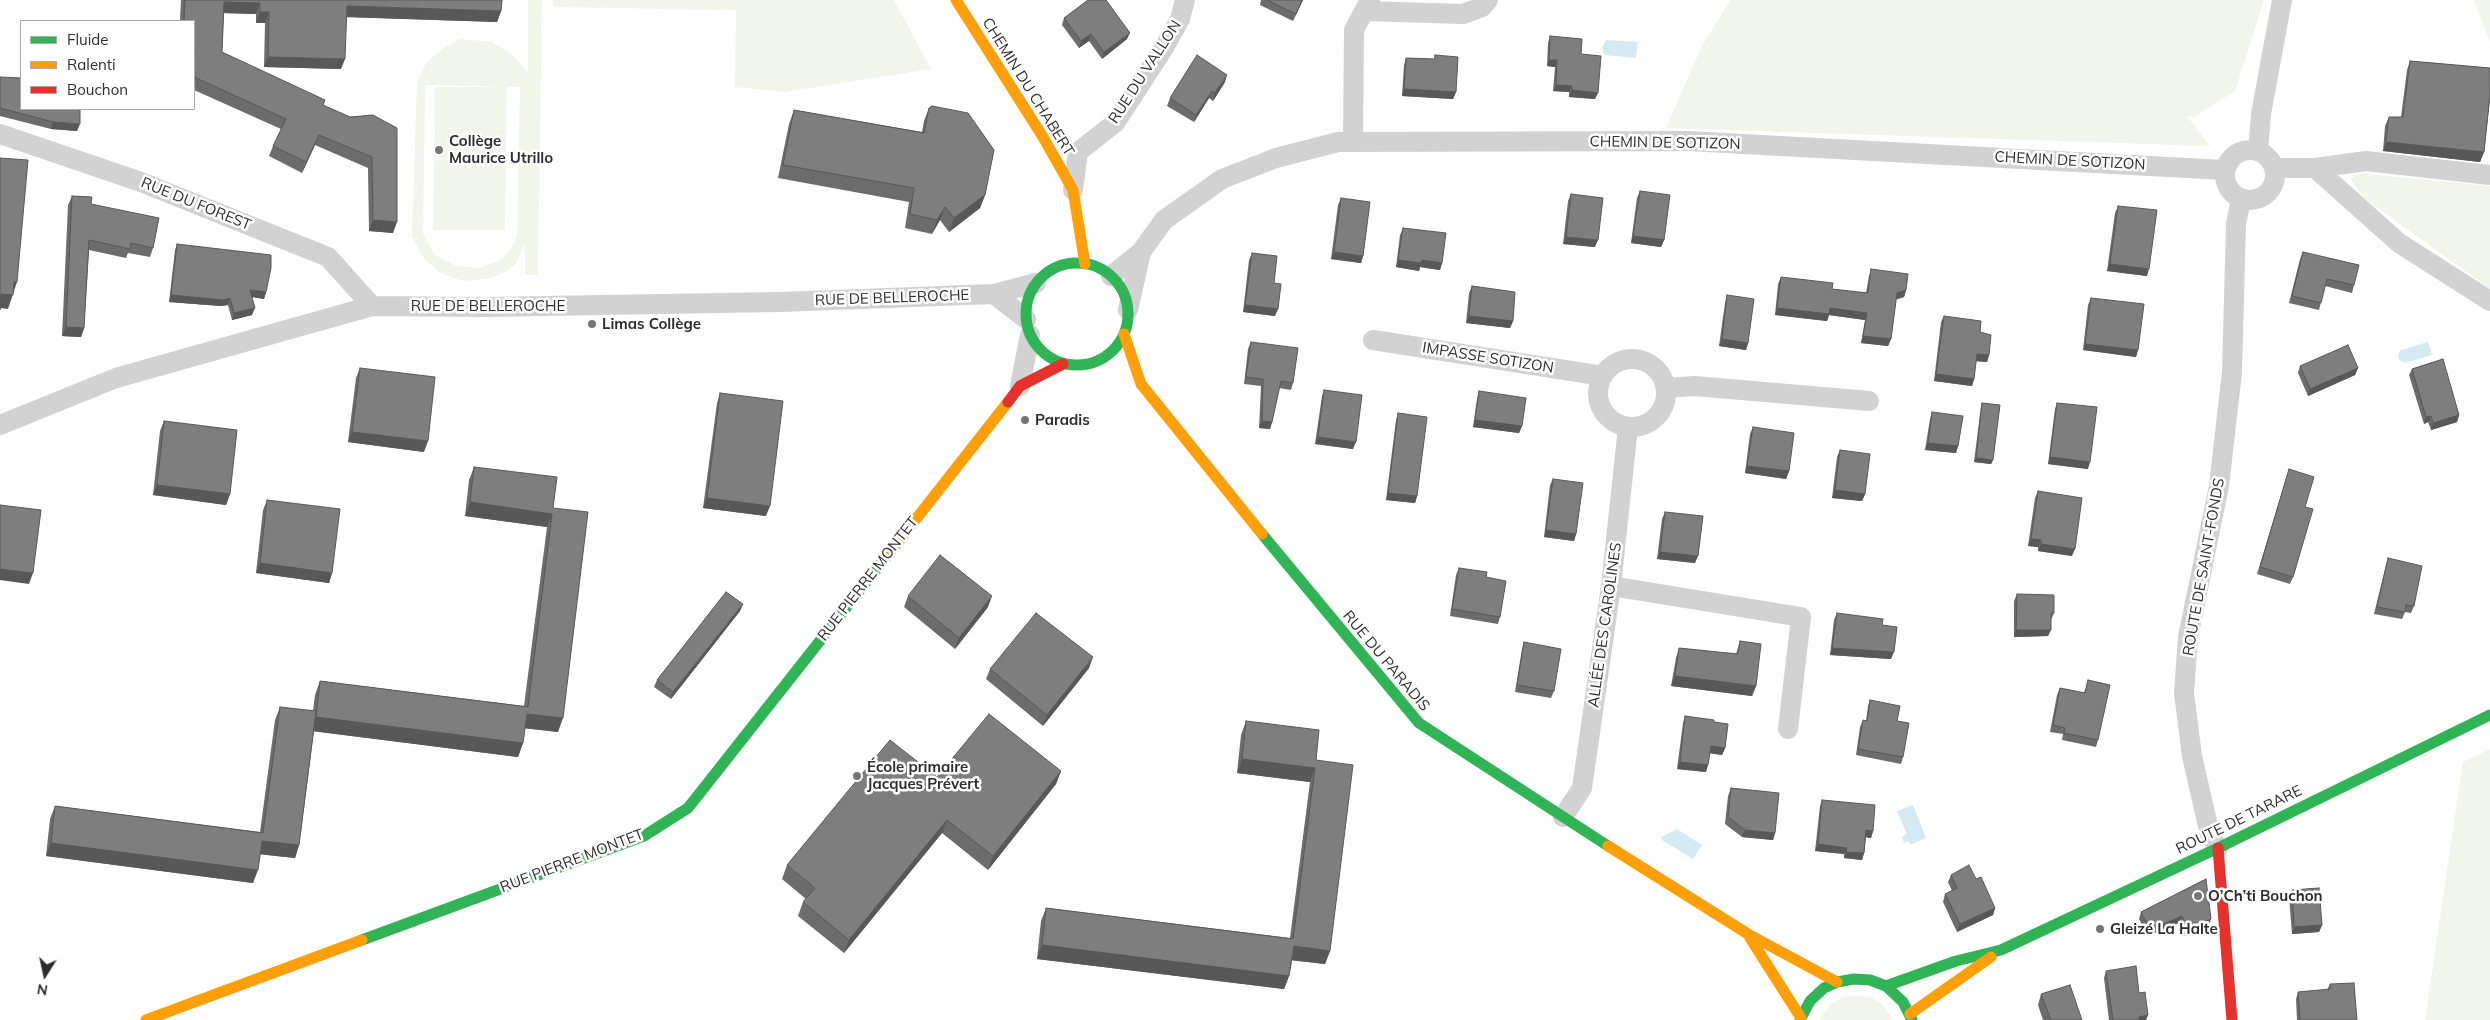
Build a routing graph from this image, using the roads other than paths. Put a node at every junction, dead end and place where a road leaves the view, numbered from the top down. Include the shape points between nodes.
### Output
1 (956, 0) edge
2 (1185, 0) edge
3 (1488, 0) edge
4 (2282, 0) edge
5 (1367, 6) edge
6 (0, 134) edge
7 (1353, 142) junction
8 (2258, 151) junction
9 (2275, 168) junction
10 (2315, 168) junction
11 (2224, 170) junction
12 (2490, 174) edge
13 (1073, 190) junction
14 (2241, 199) junction
15 (1066, 225) dead end
16 (1060, 251) dead end
17 (1141, 252) junction
18 (1085, 264) junction
19 (1057, 267) junction
20 (1111, 276) junction
21 (1036, 283) junction
22 (994, 294) junction
23 (2490, 301) edge
24 (372, 306) junction
25 (1128, 310) junction
26 (1028, 327) junction
27 (1124, 334) junction
28 (1373, 340) dead end
29 (1097, 362) junction
30 (1063, 364) junction
31 (1112, 369) dead end
32 (1126, 376) dead end
33 (1602, 376) junction
34 (1141, 384) junction
35 (1020, 386) junction
36 (1666, 388) junction
37 (1869, 401) dead end
38 (0, 424) edge
39 (1628, 427) junction
40 (1611, 586) junction
41 (2490, 715) edge
42 (1788, 729) dead end
43 (1563, 817) junction
44 (2218, 848) junction
45 (1748, 934) junction
46 (2001, 950) junction
47 (1837, 982) junction
48 (1886, 986) junction
49 (1911, 1017) edge
50 (1801, 1019) edge
51 (146, 1020) edge
52 (2232, 1020) edge

1 - 13 main road, CHEMIN DU CHABERT
2 - 13 street, RUE DU VALLON via 1180,19 1165,46 1115,123 1078,152
3 - 5 street via 1482,7 1463,14
4 - 8 street via 2261,114
5 - 7 street via 1354,30
6 - 24 street, RUE DU FOREST via 141,182 328,257
7 - 11 street, CHEMIN DE SOTIZON via 1688,141
7 - 17 street, CHEMIN DE SOTIZON via 1338,142 1276,158 1222,179 1164,220
8 - 9 street via 2269,157
8 - 11 street via 2237,152
9 - 10 street
9 - 14 street via 2271,190 2258,199
10 - 12 street via 2366,161
10 - 23 street via 2399,243
11 - 14 street via 2225,182 2231,193
13 - 15 main road
13 - 18 main road, CHEMIN DU CHABERT
14 - 44 street, ROUTE DE SAINT-FONDS via 2236,224 2232,372 2219,486 2188,636 2184,693 2192,756 2210,834
16 - 19 main road
17 - 20 street, CHEMIN DE SOTIZON
17 - 25 street, CHEMIN DE SOTIZON
18 - 19 main road
18 - 20 main road
19 - 21 main road
20 - 25 main road via 1125,298
21 - 22 street, RUE DE BELLEROCHE
21 - 26 main road via 1028,300
22 - 24 street, RUE DE BELLEROCHE via 679,304
22 - 26 street
24 - 38 street, RUE DE BELLEROCHE via 116,378
25 - 27 main road
26 - 30 main road via 1044,353
26 - 35 street, RUE PIERRE MONTET
27 - 29 main road via 1118,345
27 - 34 main road, RUE DU PARADIS
28 - 33 street, IMPASSE SOTIZON
29 - 30 main road
29 - 31 main road
30 - 35 main road, RUE PIERRE MONTET
32 - 34 main road, RUE DU PARADIS
33 - 36 street via 1618,363 1638,360 1656,369
33 - 39 street via 1598,398 1602,409 1613,421
34 - 43 main road, RUE DU PARADIS via 1419,723
35 - 51 main road, RUE PIERRE MONTET via 688,808 644,836
36 - 37 street via 1695,386
36 - 39 street via 1666,398 1657,417 1639,427
39 - 40 street, ALLÉE DES CAROLINES
40 - 42 street via 1802,617
40 - 43 street, ALLÉE DES CAROLINES via 1582,788
41 - 44 main road, ROUTE DE TARARE
43 - 45 main road, RUE DU PARADIS
44 - 46 main road, ROUTE DE TARARE
44 - 52 main road, ROUTE DE SAINT-FONDS
45 - 47 main road, RUE DU PARADIS
45 - 50 main road, RUE DU PARADIS
46 - 48 main road, ROUTE DE TARARE via 1956,961
46 - 49 main road, ROUTE DE TARARE
47 - 48 main road via 1854,978
47 - 50 main road via 1824,988 1810,1001
48 - 49 main road via 1896,994

